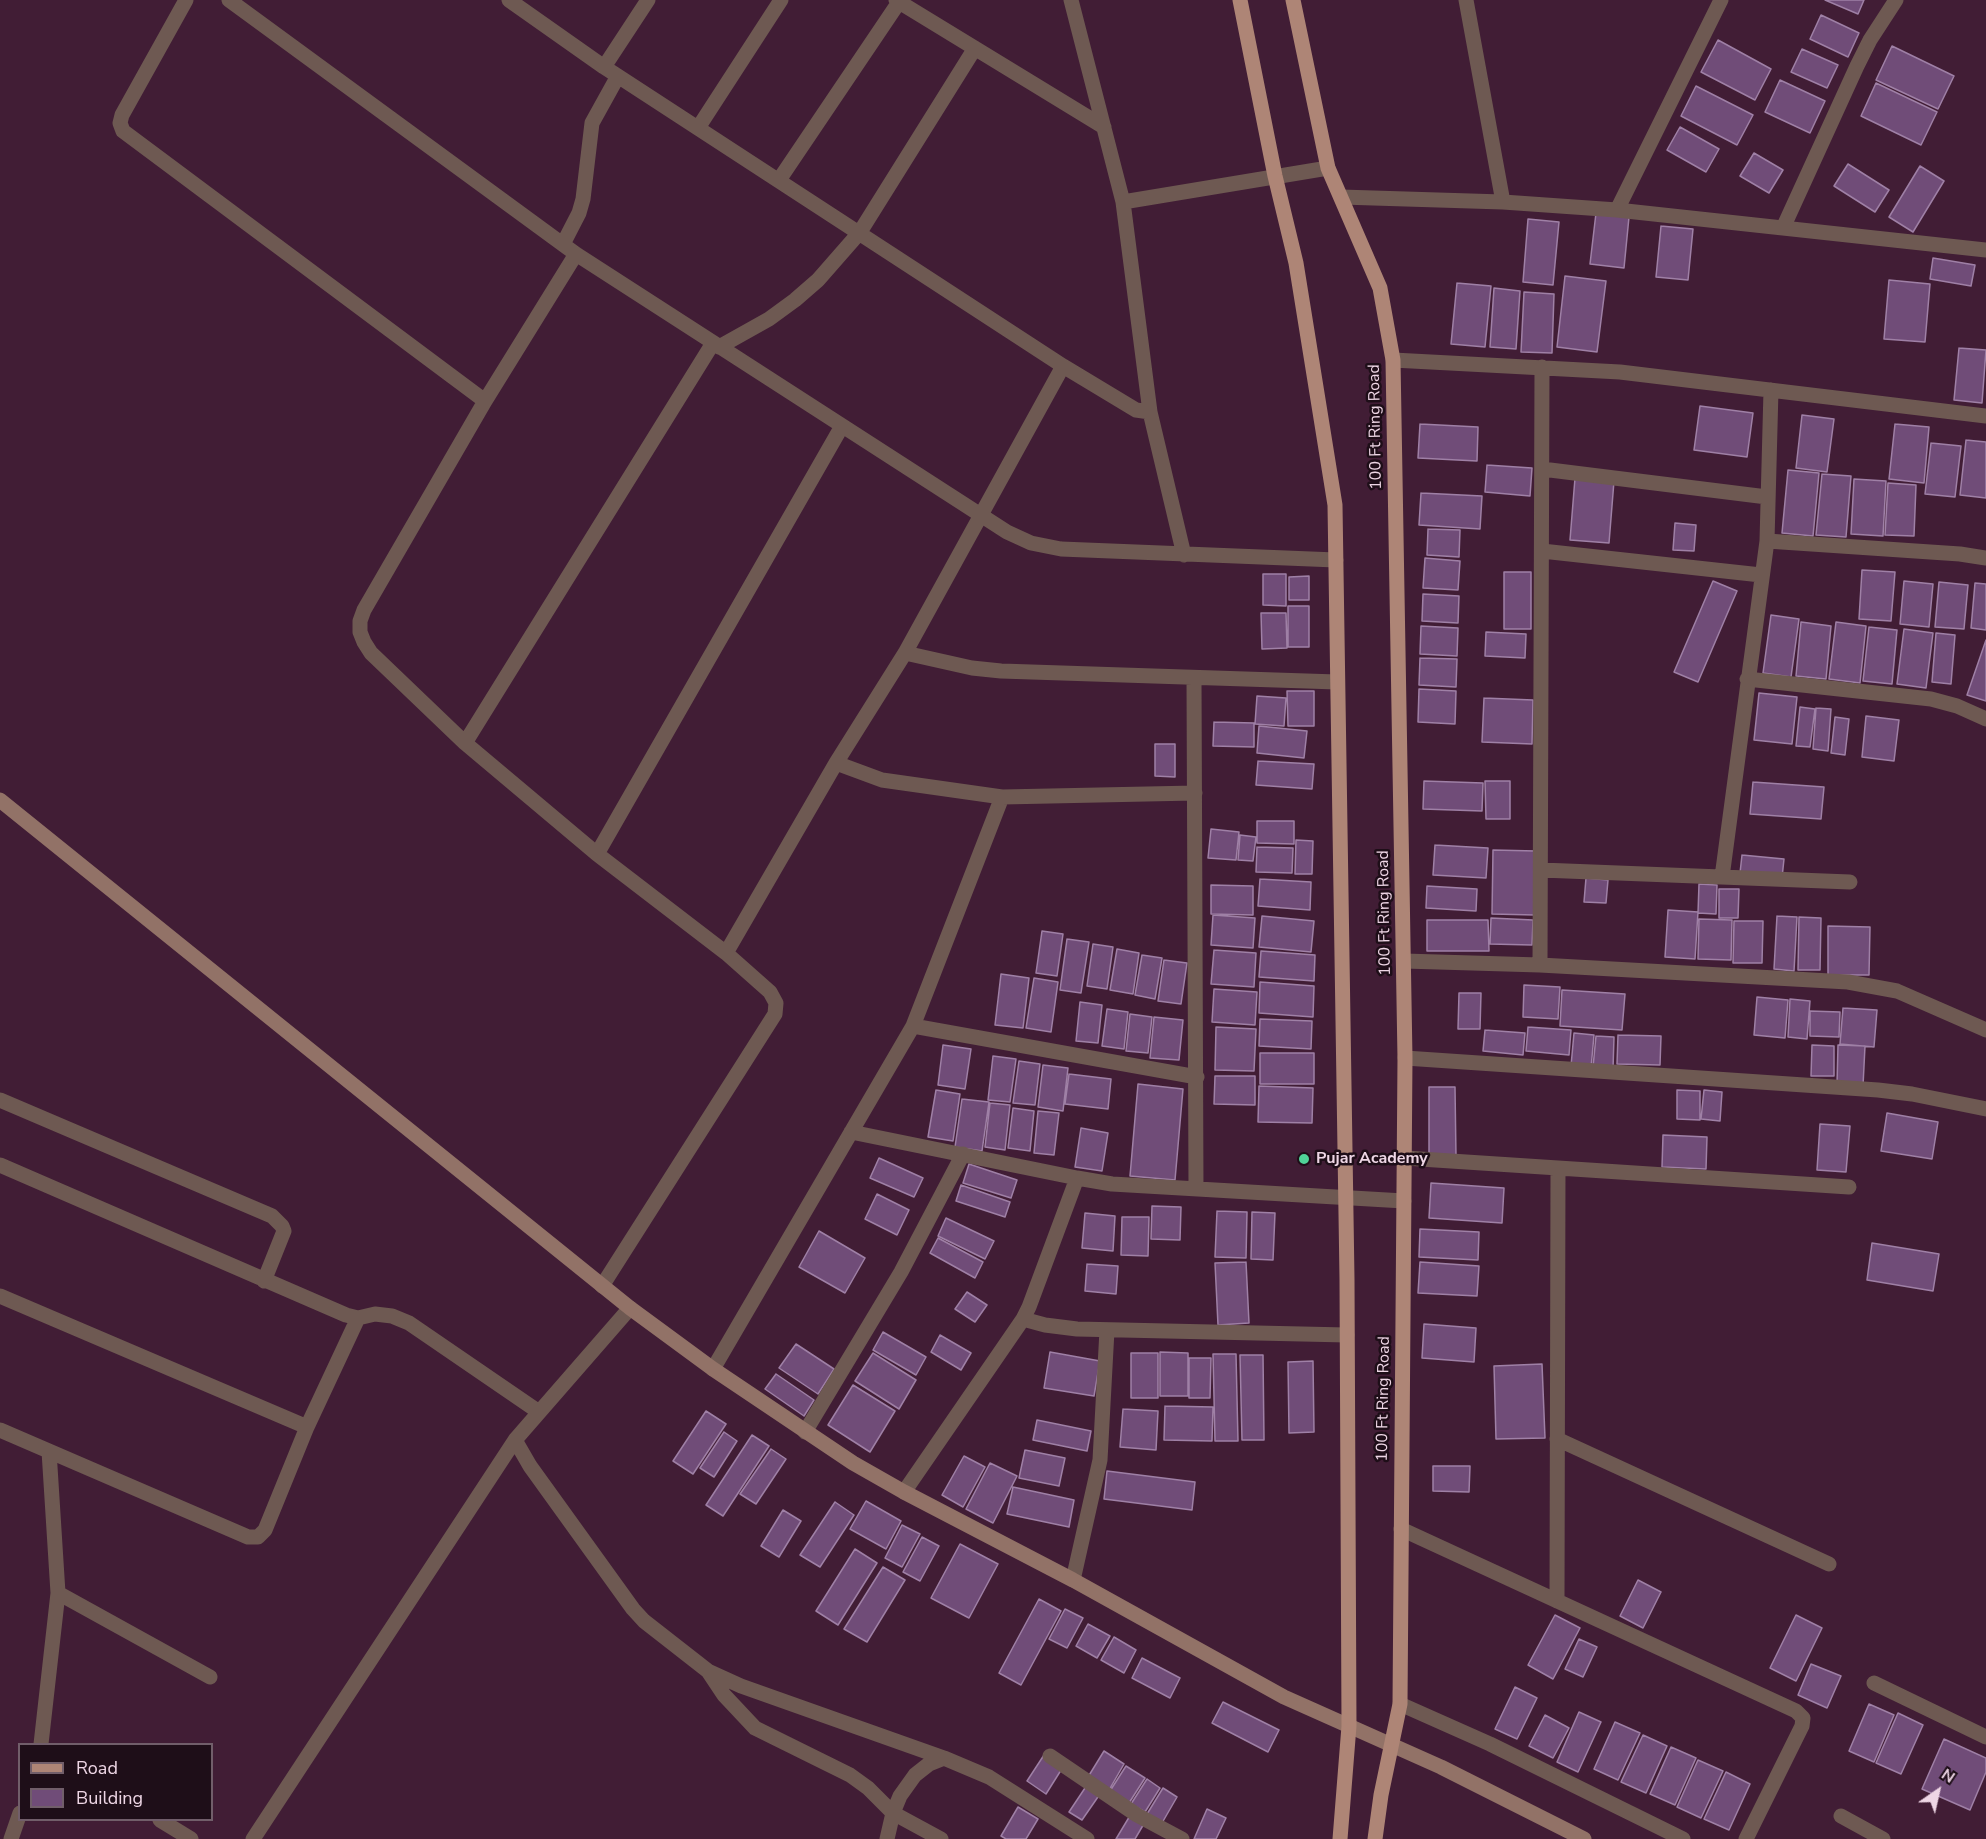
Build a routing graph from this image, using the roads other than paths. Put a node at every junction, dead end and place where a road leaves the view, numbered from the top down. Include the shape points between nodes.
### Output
1 (186, 0) edge
2 (229, 0) edge
3 (509, 0) edge
4 (648, 0) edge
5 (781, 0) edge
6 (1071, 0) edge
7 (1240, 0) edge
8 (1293, 0) edge
9 (1466, 0) edge
10 (1721, 0) edge
11 (1896, 0) edge
12 (897, 1) edge
13 (975, 48) junction
14 (604, 67) junction
15 (618, 76) junction
16 (1104, 127) junction
17 (698, 128) junction
18 (1328, 168) junction
19 (1275, 176) junction
20 (779, 180) junction
21 (1341, 197) junction
22 (1123, 202) junction
23 (1503, 202) junction
24 (1617, 210) junction
25 (1783, 228) junction
26 (860, 232) junction
27 (563, 244) junction
28 (1986, 250) edge
29 (576, 254) junction
30 (716, 345) junction
31 (1393, 360) junction
32 (1063, 366) junction
33 (1542, 367) junction
34 (1771, 390) junction
35 (485, 401) junction
36 (1150, 412) junction
37 (1986, 416) edge
38 (842, 426) junction
39 (1542, 469) junction
40 (1767, 497) junction
41 (981, 518) junction
42 (1767, 541) junction
43 (1542, 551) junction
44 (1184, 555) junction
45 (1986, 558) edge
46 (1336, 560) junction
47 (1761, 575) junction
48 (905, 653) junction
49 (1194, 679) junction
50 (1747, 680) junction
51 (1337, 682) junction
52 (1986, 719) edge
53 (465, 743) junction
54 (836, 763) junction
55 (1195, 794) junction
56 (1002, 797) junction
57 (0, 800) edge
58 (597, 854) junction
59 (1541, 870) junction
60 (1722, 877) junction
61 (1850, 882) dead end
62 (726, 953) junction
63 (1404, 961) junction
64 (1540, 965) junction
65 (913, 1026) junction
66 (1986, 1030) edge
67 (1405, 1058) junction
68 (1197, 1077) junction
69 (0, 1100) edge
70 (1986, 1109) edge
71 (851, 1132) junction
72 (963, 1154) junction
73 (1405, 1158) junction
74 (0, 1166) edge
75 (1558, 1168) junction
76 (1077, 1178) junction
77 (1849, 1187) dead end
78 (1196, 1189) junction
79 (1345, 1197) junction
80 (1404, 1201) junction
81 (264, 1281) junction
82 (602, 1286) junction
83 (0, 1296) edge
84 (630, 1308) junction
85 (358, 1318) junction
86 (1023, 1319) junction
87 (1107, 1330) junction
88 (1347, 1335) junction
89 (712, 1369) junction
90 (539, 1412) junction
91 (307, 1427) junction
92 (0, 1430) edge
93 (805, 1432) junction
94 (1557, 1439) junction
95 (515, 1440) junction
96 (49, 1451) junction
97 (904, 1492) junction
98 (1401, 1529) junction
99 (1829, 1564) dead end
100 (1072, 1580) junction
101 (57, 1593) junction
102 (1557, 1601) junction
103 (708, 1671) junction
104 (210, 1677) dead end
105 (1874, 1683) dead end
106 (1400, 1704) junction
107 (1349, 1726) junction
108 (1986, 1737) edge
109 (43, 1743) edge
110 (1392, 1745) junction
111 (1050, 1756) dead end
112 (944, 1758) junction
113 (893, 1813) junction
114 (1841, 1816) dead end
115 (18, 1819) edge
116 (162, 1821) edge
117 (11, 1839) edge
118 (190, 1839) edge
119 (253, 1839) edge
120 (887, 1839) edge
121 (941, 1839) edge
122 (1087, 1839) edge
123 (1182, 1839) edge
124 (1340, 1839) edge
125 (1376, 1839) edge
126 (1584, 1839) edge
127 (1683, 1839) edge
128 (1746, 1839) edge
129 (1883, 1839) edge

1 - 35 street via 122,115 123,131
2 - 27 street
3 - 14 street
4 - 14 street
5 - 17 street
6 - 16 street
7 - 19 main road
8 - 18 main road, 100 Ft Ring Road
9 - 23 street
10 - 24 street
11 - 25 street via 1857,66
12 - 13 street
12 - 20 street
13 - 16 street
13 - 26 street
14 - 15 street
15 - 17 street
15 - 27 street via 592,123 583,199
16 - 22 street
17 - 20 street
18 - 19 street
18 - 21 main road, 100 Ft Ring Road
19 - 22 street
19 - 46 main road via 1296,263 1335,505
20 - 26 street
21 - 23 street
21 - 31 main road, 100 Ft Ring Road via 1380,288
22 - 36 street
23 - 24 street
24 - 25 street
25 - 28 street
26 - 30 street via 795,300 762,324
26 - 32 street
27 - 29 street
29 - 30 street
29 - 35 street
30 - 38 street
30 - 53 street
31 - 33 street
31 - 63 main road, 100 Ft Ring Road
32 - 36 street via 1136,410
32 - 41 street
33 - 34 street
33 - 39 street
34 - 37 street
34 - 40 street
35 - 53 street via 360,621 360,632 371,653
36 - 44 street
38 - 41 street
38 - 58 street
39 - 40 street
39 - 43 street
40 - 42 street
41 - 44 street via 1030,543 1061,549
41 - 48 street
42 - 45 street
42 - 47 street
43 - 47 street
43 - 59 street
44 - 46 street
46 - 51 main road
47 - 50 street
48 - 49 street via 1001,671
48 - 54 street
49 - 51 street
49 - 55 street
50 - 52 street via 1931,699
50 - 60 street
51 - 79 main road
53 - 58 street
54 - 56 street via 882,780
54 - 62 street
55 - 56 street
55 - 68 street
56 - 65 street
57 - 82 street
58 - 62 street
59 - 60 street
59 - 64 street
60 - 61 street
62 - 82 street via 770,992 776,1003 775,1014
63 - 64 street
63 - 67 main road, 100 Ft Ring Road
64 - 66 street via 1848,982 1897,991
65 - 68 street
65 - 71 street
67 - 70 street via 1878,1090
67 - 73 main road, 100 Ft Ring Road
68 - 78 street
69 - 81 street via 272,1216 284,1231
71 - 72 street
71 - 89 street
72 - 76 street
72 - 93 street via 901,1272
73 - 75 street
73 - 80 main road, 100 Ft Ring Road
74 - 81 street
75 - 77 street
75 - 94 street
76 - 78 street
76 - 86 street
78 - 79 street
79 - 80 street
79 - 88 main road
80 - 98 main road, 100 Ft Ring Road
81 - 85 street
82 - 84 street
83 - 91 street
84 - 89 street
84 - 90 street
85 - 90 street via 375,1314 409,1323
85 - 91 street
86 - 87 street via 1060,1328
86 - 97 street
87 - 88 street
87 - 100 street via 1100,1460
88 - 107 main road
89 - 93 street
90 - 95 street
91 - 96 street via 265,1530 253,1538
92 - 96 street
93 - 97 street
94 - 99 street
94 - 102 street
95 - 103 street via 633,1609
95 - 119 street
96 - 101 street
97 - 100 street
98 - 102 street
98 - 106 main road, 100 Ft Ring Road
100 - 107 street via 1284,1697
101 - 104 street
101 - 109 street
102 - 128 street via 1796,1711 1803,1718
103 - 112 street
103 - 113 street via 755,1728 850,1775
105 - 108 street
106 - 110 main road, 100 Ft Ring Road
106 - 127 street
107 - 110 street
107 - 124 main road
110 - 125 main road, 100 Ft Ring Road
110 - 126 street
111 - 123 street via 1137,1815
112 - 113 street via 915,1775
112 - 122 street via 988,1777
113 - 120 street
113 - 121 street
114 - 129 street
115 - 117 street
116 - 118 street

